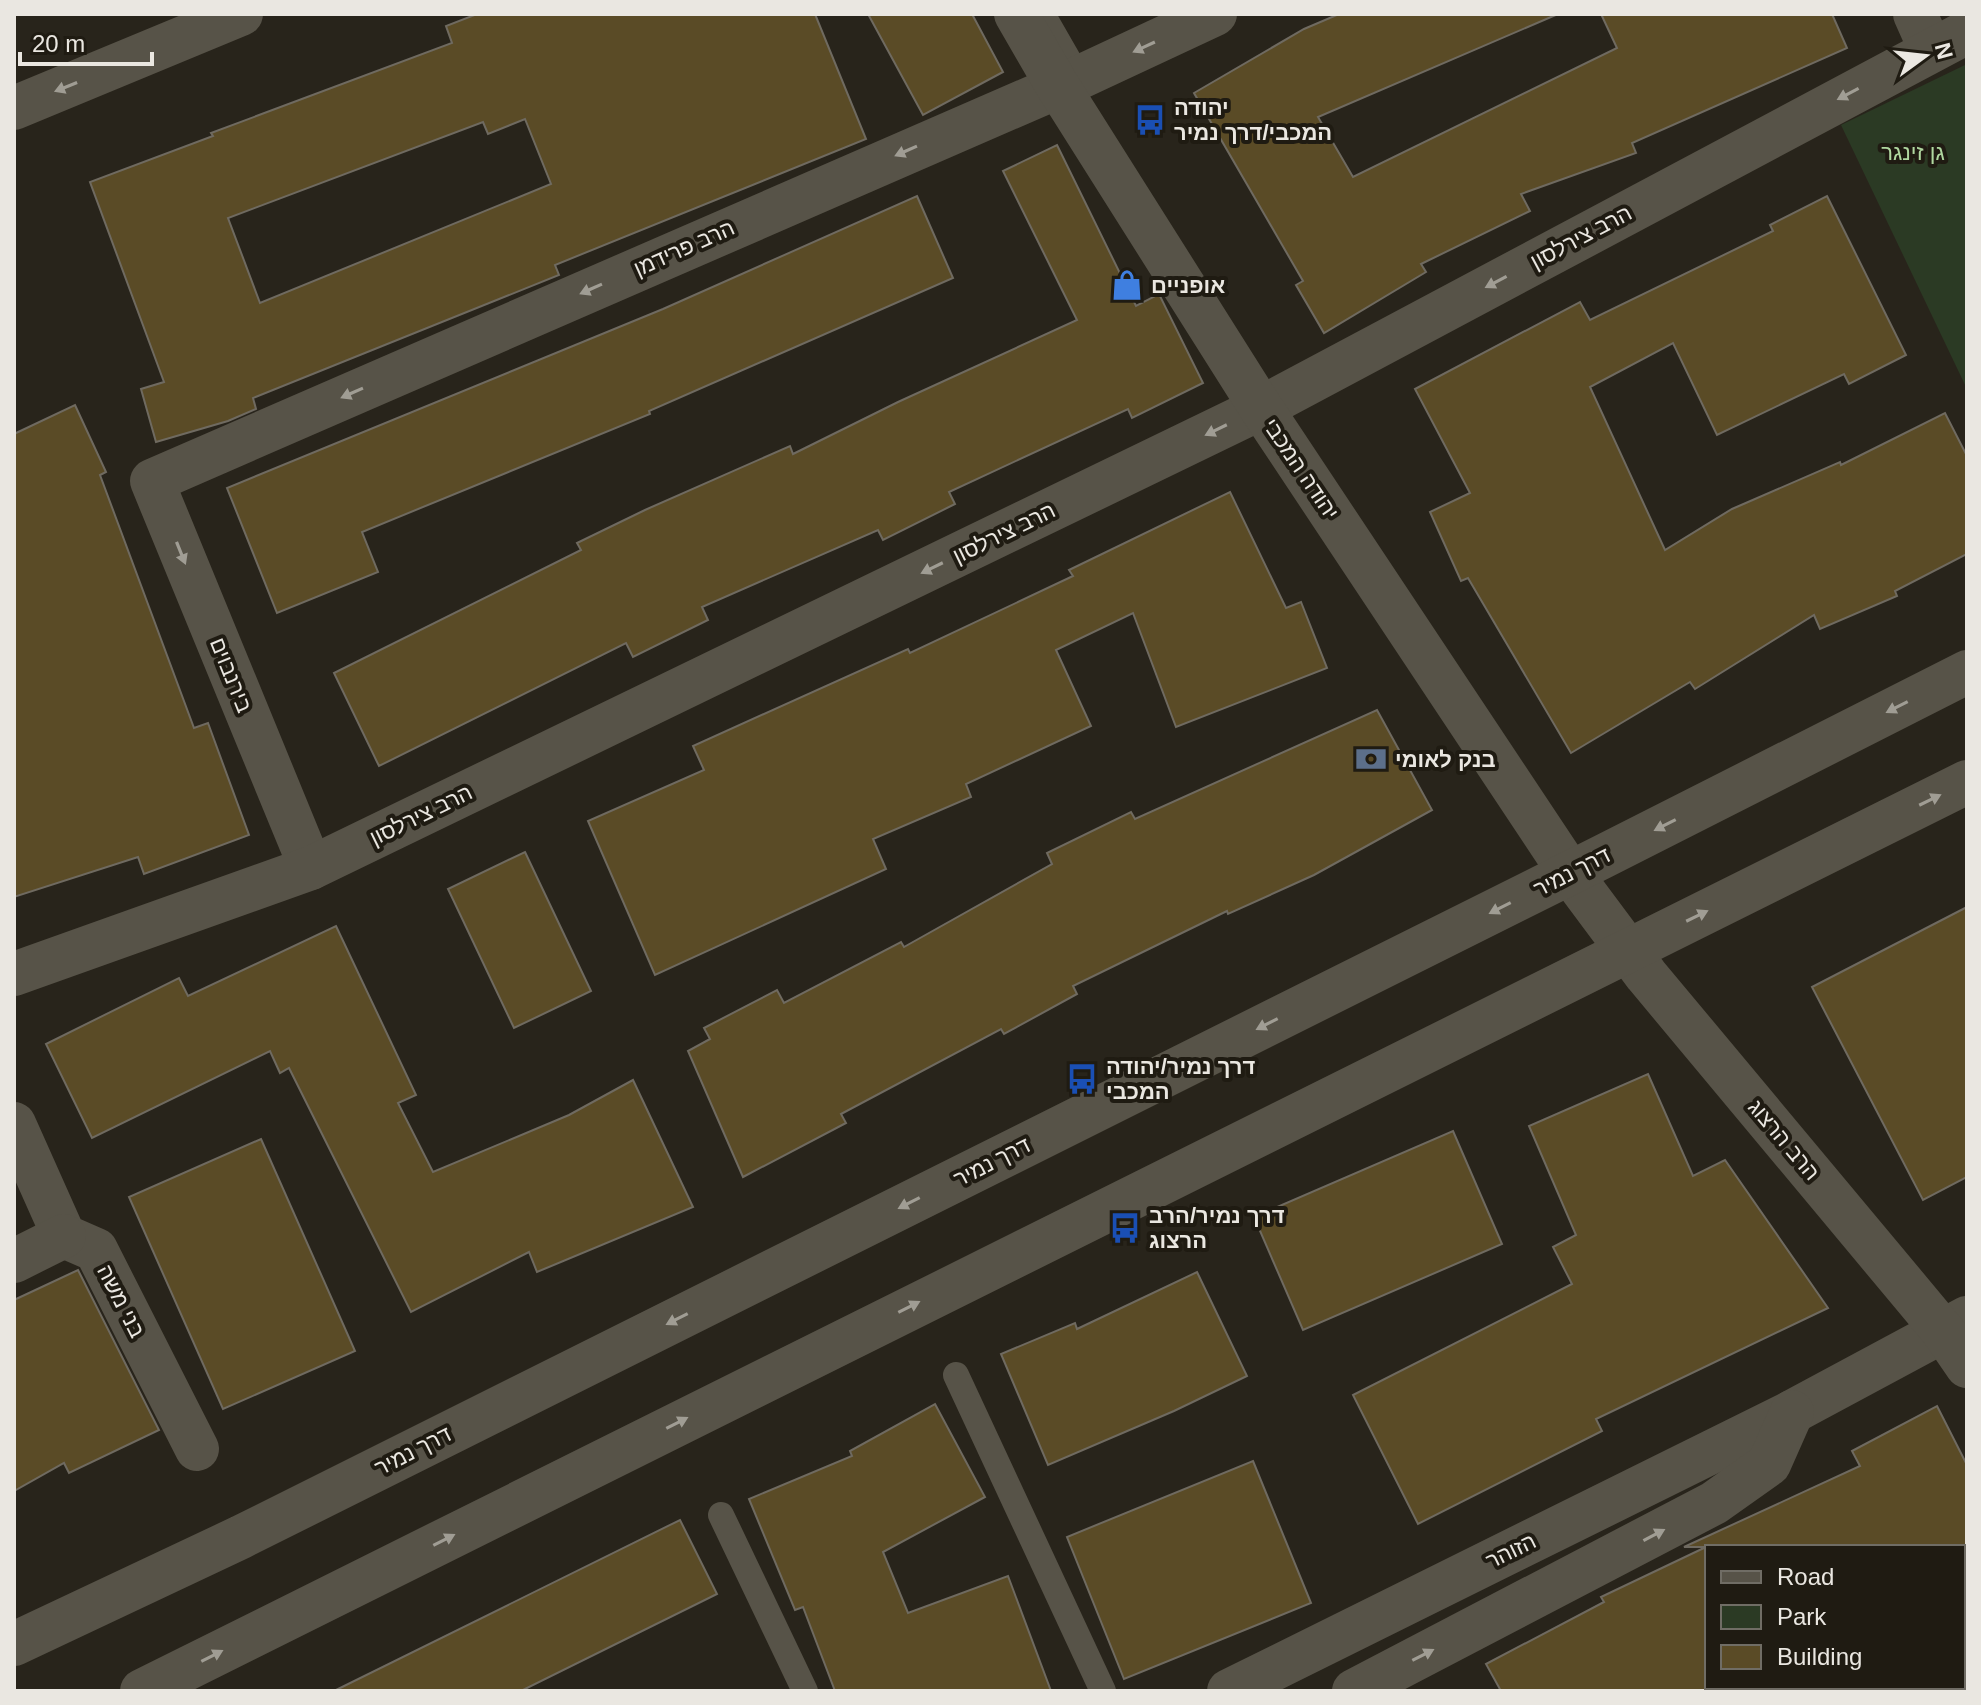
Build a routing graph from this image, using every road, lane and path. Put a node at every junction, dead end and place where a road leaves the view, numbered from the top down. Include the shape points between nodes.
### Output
1 (241, 14) edge
2 (1016, 14) edge
3 (1042, 14) edge
4 (1215, 14) edge
5 (1938, 32) edge
6 (1067, 82) junction
7 (14, 108) edge
8 (1268, 404) junction
9 (152, 481) joint
10 (1967, 672) edge
11 (1967, 782) edge
12 (1585, 861) junction
13 (311, 868) junction
14 (1600, 915) joint
15 (1628, 952) junction
16 (14, 974) edge
17 (14, 1124) edge
18 (64, 1236) junction
19 (14, 1261) edge
20 (1955, 1324) edge
21 (1967, 1366) edge
22 (956, 1375) dead end
23 (1792, 1412) junction
24 (197, 1449) dead end
25 (721, 1515) dead end
26 (14, 1644) edge
27 (142, 1691) edge
28 (805, 1691) edge
29 (1103, 1691) edge
30 (1229, 1691) edge
31 (1354, 1691) edge

1 -> 7 street
2 - 6 street, יהודה המכבי
3 - 6 lane, יהודה המכבי
4 -> 6 street, הרב פרידמן
5 -> 8 street, הרב צירלסון
6 - 8 street, יהודה המכבי
6 -> 9 street, הרב פרידמן
8 - 12 street, יהודה המכבי
8 -> 13 street, הרב צירלסון
9 -> 13 street, בירנבוים
10 -> 12 street, דרך נמיר
15 -> 11 street
12 - 14 street, יהודה המכבי
12 - 15 lane
12 -> 26 street, דרך נמיר via 241,1537
13 - 16 street, הרב צירלסון
14 - 15 street, הרב הרצוג
15 - 20 street, הרב הרצוג
27 -> 15 street
17 - 18 street
18 - 19 street
18 - 24 street, בני משה via 96,1250
20 - 21 street, הרב הרצוג
20 - 23 street, הזוהר
22 - 29 lane
23 - 30 street, הזוהר
31 -> 23 street via 1714,1503 1769,1464
25 - 28 lane

